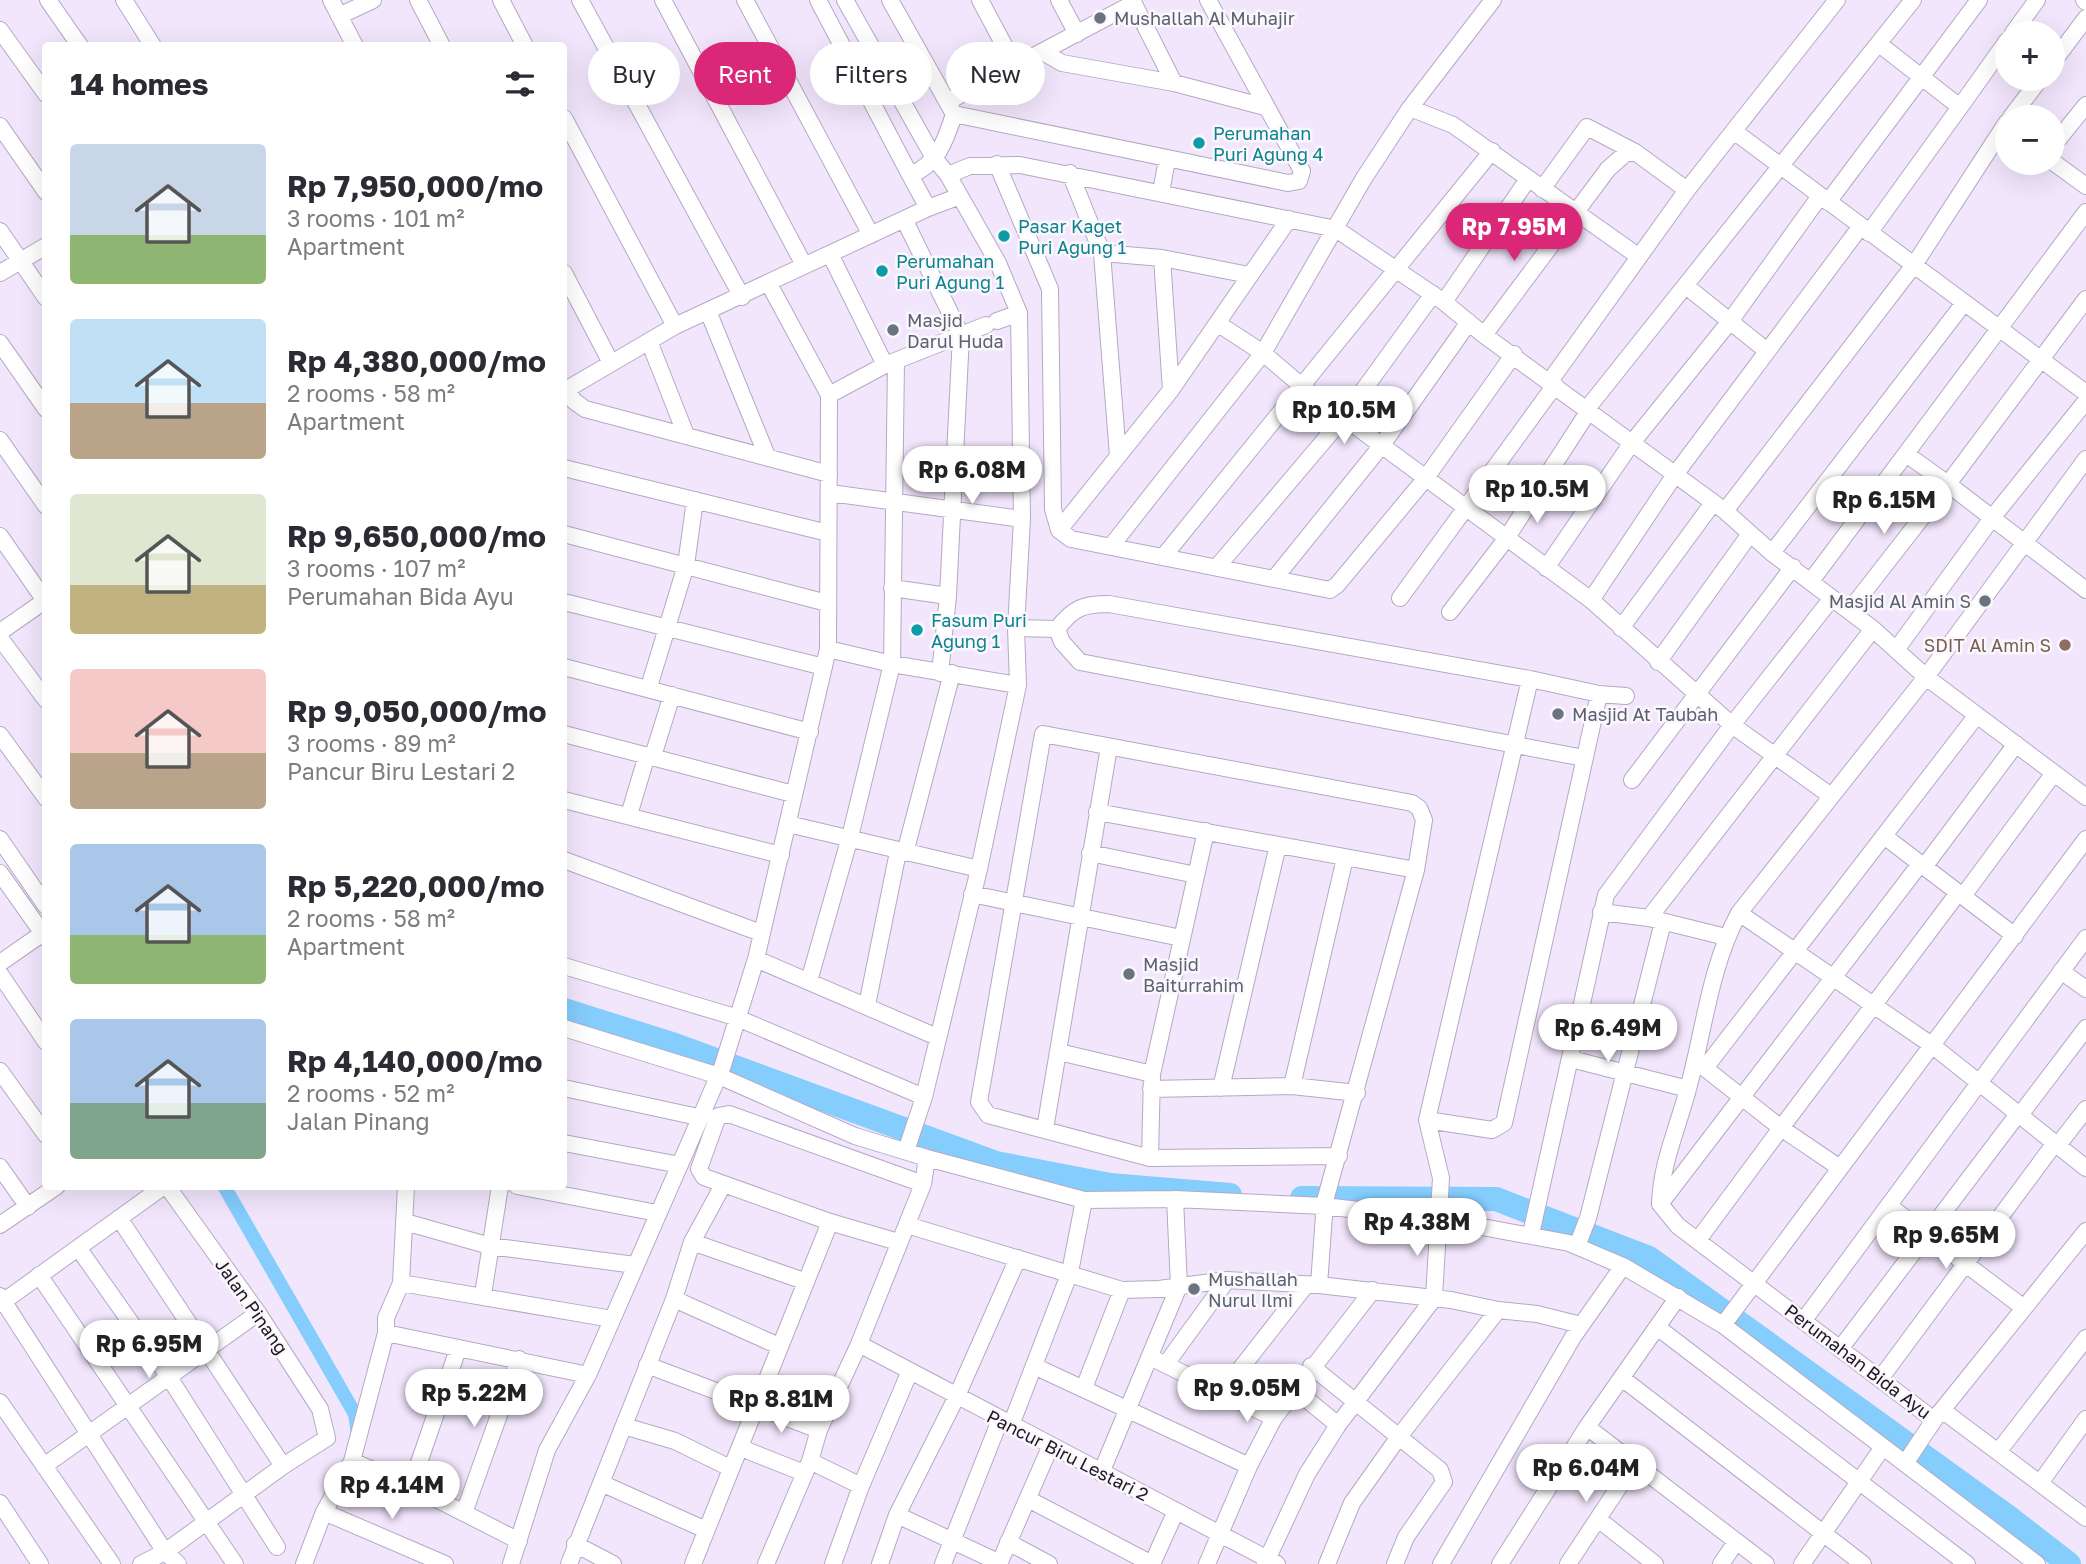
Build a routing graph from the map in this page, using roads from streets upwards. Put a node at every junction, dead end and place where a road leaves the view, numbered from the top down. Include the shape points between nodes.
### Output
1 (48, 0) edge
2 (124, 0) edge
3 (331, 0) edge
4 (373, 0) edge
5 (418, 0) edge
6 (501, 0) edge
7 (580, 0) edge
8 (663, 0) edge
9 (745, 0) edge
10 (818, 0) edge
11 (845, 0) edge
12 (890, 0) edge
13 (980, 0) edge
14 (1059, 0) edge
15 (1208, 0) edge
16 (1493, 0) edge
17 (1837, 0) edge
18 (1913, 0) edge
19 (1979, 0) edge
20 (2037, 0) edge
21 (1133, 2) edge
22 (339, 16) junction
23 (2086, 18) edge
24 (2022, 21) edge
25 (0, 30) edge
26 (1077, 34) junction
27 (77, 42) edge
28 (150, 42) edge
29 (353, 42) edge
30 (440, 42) edge
31 (523, 42) edge
32 (1002, 42) edge
33 (1879, 44) junction
34 (2065, 46) edge
35 (1045, 51) edge
36 (1045, 53) edge
37 (1995, 58) edge
38 (1922, 79) junction
39 (1174, 83) junction
40 (42, 88) edge
41 (954, 105) edge
42 (2086, 105) edge
43 (1265, 107) junction
44 (1960, 107) junction
45 (950, 108) junction
46 (1410, 108) junction
47 (567, 124) edge
48 (0, 125) edge
49 (2065, 131) edge
50 (1735, 132) junction
51 (1995, 142) edge
52 (1492, 151) junction
53 (1636, 152) junction
54 (938, 153) junction
55 (1167, 160) junction
56 (997, 164) junction
57 (1783, 166) junction
58 (2065, 171) edge
59 (1070, 173) junction
60 (910, 175) junction
61 (948, 175) junction
62 (1535, 184) junction
63 (42, 186) edge
64 (2086, 186) edge
65 (1687, 190) junction
66 (1161, 192) junction
67 (960, 196) junction
68 (1824, 199) junction
69 (928, 208) junction
70 (2086, 212) edge
71 (1574, 213) junction
72 (904, 219) junction
73 (1289, 219) junction
74 (1336, 229) junction
75 (1865, 230) junction
76 (0, 231) edge
77 (871, 235) junction
78 (42, 248) edge
79 (1102, 253) junction
80 (830, 254) junction
81 (1638, 256) junction
82 (1162, 258) junction
83 (20, 261) junction
84 (804, 265) junction
85 (1914, 265) junction
86 (1399, 269) junction
87 (0, 273) edge
88 (1249, 275) junction
89 (567, 279) edge
90 (769, 284) junction
91 (1686, 286) junction
92 (42, 292) edge
93 (742, 297) junction
94 (1439, 298) junction
95 (2086, 299) edge
96 (1964, 303) junction
97 (708, 311) junction
98 (1019, 313) junction
99 (1731, 320) junction
100 (1469, 322) junction
101 (1217, 323) junction
102 (675, 326) junction
103 (2001, 331) junction
104 (961, 335) junction
105 (1484, 335) junction
106 (649, 341) junction
107 (0, 343) edge
108 (1767, 351) junction
109 (1263, 353) junction
110 (1514, 354) junction
111 (610, 361) junction
112 (2042, 362) junction
113 (890, 363) junction
114 (1553, 383) junction
115 (1304, 388) junction
116 (567, 389) edge
117 (1171, 390) junction
118 (567, 392) edge
119 (2086, 393) edge
120 (829, 395) junction
121 (2086, 401) edge
122 (42, 402) edge
123 (1587, 411) junction
124 (1345, 417) junction
125 (687, 435) junction
126 (0, 440) edge
127 (1631, 444) junction
128 (1382, 445) junction
129 (1906, 454) junction
130 (767, 456) junction
131 (1118, 456) junction
132 (2086, 459) edge
133 (567, 469) edge
134 (829, 474) junction
135 (1674, 476) junction
136 (1424, 479) junction
137 (1948, 484) junction
138 (830, 493) junction
139 (42, 500) edge
140 (695, 500) junction
141 (894, 503) junction
142 (1719, 507) junction
143 (953, 510) junction
144 (1465, 510) junction
145 (1992, 518) junction
146 (1022, 519) junction
147 (1059, 530) junction
148 (828, 533) junction
149 (1750, 534) junction
150 (567, 535) edge
151 (0, 536) edge
152 (1506, 539) junction
153 (2023, 544) junction
154 (1112, 545) junction
155 (1772, 553) junction
156 (1163, 557) junction
157 (686, 565) junction
158 (1217, 567) junction
159 (1793, 567) junction
160 (1546, 568) junction
161 (2086, 569) edge
162 (1274, 579) junction
163 (1811, 581) junction
164 (2081, 586) edge
165 (892, 588) junction
166 (948, 596) junction
167 (42, 597) edge
168 (1400, 598) dead end
169 (1832, 598) junction
170 (1591, 600) junction
171 (42, 603) edge
172 (567, 603) edge
173 (827, 603) junction
174 (1849, 611) junction
175 (1450, 612) dead end
176 (669, 627) junction
177 (1016, 628) junction
178 (1621, 628) junction
179 (1058, 629) junction
180 (1873, 629) junction
181 (0, 632) edge
182 (0, 638) edge
183 (828, 649) junction
184 (1896, 650) junction
185 (1658, 662) junction
186 (892, 664) junction
187 (824, 667) junction
188 (567, 668) edge
189 (946, 673) junction
190 (1926, 677) junction
191 (1530, 679) junction
192 (1018, 685) junction
193 (649, 687) junction
194 (1599, 694) junction
195 (1694, 694) junction
196 (42, 695) edge
197 (672, 695) junction
198 (1626, 696) dead end
199 (1977, 715) junction
200 (1732, 725) junction
201 (810, 732) junction
202 (0, 735) edge
203 (567, 735) edge
204 (1515, 742) junction
205 (2016, 744) junction
206 (1109, 747) junction
207 (1773, 755) junction
208 (650, 756) junction
209 (1584, 758) junction
210 (2054, 773) junction
211 (1632, 780) dead end
212 (42, 793) edge
213 (793, 794) junction
214 (1831, 796) junction
215 (2086, 797) edge
216 (567, 801) edge
217 (1097, 812) junction
218 (629, 815) junction
219 (788, 824) junction
220 (1206, 831) junction
221 (1884, 836) junction
222 (850, 837) junction
223 (0, 839) edge
224 (2086, 839) edge
225 (1279, 845) junction
226 (902, 853) junction
227 (1090, 853) junction
228 (781, 855) junction
229 (1345, 858) junction
230 (567, 861) edge
231 (1922, 865) junction
232 (979, 869) junction
233 (1416, 870) junction
234 (0, 873) edge
235 (1196, 875) junction
236 (972, 894) junction
237 (1960, 895) junction
238 (42, 900) edge
239 (1013, 905) junction
240 (1601, 912) junction
241 (1739, 913) junction
242 (1080, 917) junction
243 (1656, 920) junction
244 (42, 931) edge
245 (761, 933) junction
246 (42, 935) edge
247 (2015, 936) junction
248 (1726, 937) junction
249 (1181, 938) junction
250 (2086, 938) edge
251 (1793, 950) junction
252 (756, 959) junction
253 (0, 963) edge
254 (567, 966) edge
255 (2061, 971) junction
256 (0, 974) edge
257 (1835, 979) junction
258 (809, 981) junction
259 (2086, 989) edge
260 (867, 1005) junction
261 (1875, 1007) junction
262 (735, 1017) junction
263 (2086, 1028) edge
264 (567, 1029) edge
265 (42, 1036) edge
266 (937, 1037) junction
267 (1933, 1046) junction
268 (1059, 1052) junction
269 (1571, 1059) junction
270 (1700, 1064) junction
271 (0, 1070) edge
272 (720, 1072) junction
273 (1625, 1072) junction
274 (1152, 1082) junction
275 (1980, 1084) junction
276 (1292, 1086) junction
277 (1221, 1088) junction
278 (567, 1089) edge
279 (1688, 1089) junction
280 (1357, 1093) junction
281 (1741, 1098) junction
282 (922, 1102) junction
283 (2086, 1109) edge
284 (2019, 1115) junction
285 (698, 1117) junction
286 (1427, 1120) junction
287 (1781, 1128) junction
288 (42, 1129) edge
289 (1045, 1129) junction
290 (567, 1144) edge
291 (2056, 1144) junction
292 (908, 1145) junction
293 (1339, 1156) junction
294 (926, 1158) junction
295 (1150, 1158) junction
296 (680, 1165) junction
297 (0, 1167) edge
298 (1840, 1168) junction
299 (2086, 1168) edge
300 (923, 1184) junction
301 (723, 1185) junction
302 (51, 1190) edge
303 (160, 1190) edge
304 (169, 1190) edge
305 (407, 1190) edge
306 (499, 1190) edge
307 (537, 1190) edge
308 (1326, 1198) junction
309 (1175, 1199) junction
310 (1084, 1200) junction
311 (1660, 1204) junction
312 (1889, 1206) junction
313 (28, 1207) junction
314 (657, 1213) junction
315 (1437, 1213) junction
316 (119, 1218) junction
317 (1534, 1221) junction
318 (405, 1222) junction
319 (830, 1222) junction
320 (0, 1225) edge
321 (906, 1225) junction
322 (2086, 1231) edge
323 (1926, 1234) junction
324 (1698, 1240) junction
325 (1579, 1241) junction
326 (692, 1242) junction
327 (898, 1242) junction
328 (490, 1246) junction
329 (79, 1249) junction
330 (1018, 1258) junction
331 (1964, 1262) junction
332 (635, 1265) junction
333 (1623, 1266) junction
334 (1070, 1272) junction
335 (39, 1275) junction
336 (1227, 1280) junction
337 (804, 1281) junction
338 (1753, 1281) junction
339 (401, 1283) junction
340 (1313, 1285) junction
341 (1179, 1286) junction
342 (1122, 1290) junction
343 (1373, 1290) junction
344 (482, 1295) junction
345 (1678, 1297) junction
346 (1434, 1298) junction
347 (674, 1299) junction
348 (1, 1301) edge
349 (2024, 1308) junction
350 (1498, 1310) junction
351 (258, 1312) junction
352 (612, 1319) junction
353 (1727, 1319) junction
354 (1804, 1320) junction
355 (1581, 1325) junction
356 (1657, 1327) junction
357 (386, 1333) junction
358 (859, 1344) junction
359 (779, 1346) junction
360 (2083, 1348) edge
361 (458, 1349) junction
362 (1840, 1349) junction
363 (206, 1350) junction
364 (1150, 1357) junction
365 (519, 1359) junction
366 (1166, 1364) junction
367 (647, 1365) junction
368 (1034, 1366) junction
369 (1311, 1366) junction
370 (910, 1371) junction
371 (588, 1375) junction
372 (169, 1377) junction
373 (1880, 1379) junction
374 (1623, 1380) junction
375 (1084, 1388) junction
376 (1294, 1389) junction
377 (1223, 1391) junction
378 (956, 1398) junction
379 (0, 1402) edge
380 (1355, 1402) junction
381 (130, 1405) junction
382 (756, 1405) junction
383 (1127, 1411) junction
384 (1938, 1415) junction
385 (1275, 1418) junction
386 (2086, 1419) edge
387 (1006, 1422) junction
388 (1338, 1425) junction
389 (624, 1426) junction
390 (1587, 1427) junction
391 (819, 1430) junction
392 (90, 1433) junction
393 (1398, 1438) junction
394 (1051, 1445) junction
395 (1883, 1447) junction
396 (741, 1448) junction
397 (1998, 1451) junction
398 (1912, 1453) junction
399 (352, 1461) junction
400 (1634, 1464) junction
401 (44, 1466) junction
402 (283, 1466) junction
403 (1250, 1466) junction
404 (807, 1467) junction
405 (730, 1468) junction
406 (1101, 1473) junction
407 (1861, 1480) junction
408 (601, 1483) junction
409 (2040, 1483) junction
410 (411, 1486) junction
411 (861, 1486) junction
412 (243, 1496) junction
413 (1028, 1499) junction
414 (0, 1503) edge
415 (2083, 1510) edge
416 (1176, 1511) junction
417 (324, 1512) junction
418 (464, 1513) junction
419 (898, 1515) junction
420 (1598, 1519) junction
421 (205, 1521) junction
422 (706, 1530) junction
423 (1824, 1534) junction
424 (1221, 1536) junction
425 (519, 1541) junction
426 (952, 1541) junction
427 (1008, 1542) junction
428 (1737, 1542) junction
429 (575, 1544) junction
430 (277, 1547) dead end
431 (165, 1552) junction
432 (1270, 1562) edge
433 (40, 1564) edge
434 (112, 1564) edge
435 (141, 1564) edge
436 (177, 1564) edge
437 (235, 1564) edge
438 (304, 1564) edge
439 (445, 1564) edge
440 (511, 1564) edge
441 (569, 1564) edge
442 (613, 1564) edge
443 (693, 1564) edge
444 (765, 1564) edge
445 (833, 1564) edge
446 (880, 1564) edge
447 (943, 1564) edge
448 (1000, 1564) edge
449 (1049, 1564) edge
450 (1152, 1564) edge
451 (1207, 1564) edge
452 (1327, 1564) edge
453 (1395, 1564) edge
454 (1441, 1564) edge
455 (1500, 1564) edge
456 (1568, 1564) edge
457 (1655, 1564) edge
458 (1721, 1564) edge
459 (1766, 1564) edge
460 (1802, 1564) edge
461 (1863, 1564) edge
462 (1967, 1564) edge
463 (2036, 1564) edge

1 - 27 street
2 - 28 street
3 - 22 street
4 - 22 street
5 - 30 street
6 - 31 street
7 - 93 street
8 - 84 street
9 - 77 street
10 - 60 street
11 - 54 street
12 - 45 street
13 - 32 street
14 - 26 street
15 - 43 street
16 - 46 street
17 - 50 street
18 - 33 street
19 - 38 street
20 - 24 street
21 - 26 street
21 - 39 street
22 - 29 street
23 - 34 street
25 - 40 street
26 - 35 street
33 - 38 street
33 - 57 street
36 - 39 street via 1062,63
37 - 44 street
38 - 44 street
38 - 68 street
39 - 43 street
41 - 45 street
42 - 49 street
43 - 55 street via 1302,171 1299,181 1288,183
44 - 75 street
45 - 54 street via 949,132
45 - 55 street
46 - 52 street via 1453,125
46 - 74 street
47 - 102 street
48 - 63 street
50 - 57 street
50 - 65 street
51 - 85 street
52 - 62 street
52 - 86 street
53 - 62 street via 1587,127
53 - 65 street
53 - 71 street via 1625,154 1608,169
54 - 60 street via 928,167
54 - 61 street
55 - 66 street
56 - 59 street
56 - 61 street via 970,166
56 - 147 street via 1050,289 1053,509
57 - 68 street
57 - 91 street
58 - 64 street
59 - 66 street
59 - 79 street
60 - 69 street
61 - 67 street
62 - 71 street
62 - 94 street
65 - 81 street
66 - 73 street
67 - 69 street
67 - 98 street via 998,263
68 - 75 street
68 - 99 street
69 - 72 street
70 - 103 street
71 - 81 street
71 - 105 street
72 - 77 street
72 - 104 street
73 - 74 street
73 - 88 street
74 - 86 street
74 - 109 street
75 - 85 street
75 - 108 street
76 - 83 street
77 - 80 street
78 - 83 street
79 - 82 street
79 - 131 street
80 - 84 street
80 - 113 street
81 - 114 street
82 - 88 street
82 - 117 street
83 - 87 street
83 - 92 street
84 - 90 street
85 - 96 street
85 - 142 street
86 - 94 street
86 - 115 street
88 - 101 street
89 - 111 street
90 - 93 street
90 - 120 street
91 - 99 street
91 - 123 street
93 - 97 street
94 - 100 street
94 - 124 street
95 - 112 street
96 - 103 street
96 - 155 street
97 - 102 street
97 - 130 street
98 - 104 street
98 - 146 street
99 - 108 street
99 - 127 street
100 - 105 street
100 - 128 street
101 - 109 street
101 - 117 street
102 - 106 street
103 - 112 street
103 - 129 street
104 - 113 street
104 - 143 street
105 - 110 street
106 - 111 street
106 - 125 street
107 - 122 street
108 - 135 street
109 - 115 street
109 - 154 street
110 - 114 street
110 - 136 street
111 - 116 street
112 - 119 street
112 - 137 street
113 - 120 street
113 - 141 street
114 - 123 street
114 - 144 street
115 - 124 street
115 - 156 street
117 - 131 street
118 - 125 street via 585,410
120 - 134 street
121 - 145 street
123 - 127 street
123 - 152 street
124 - 128 street
124 - 158 street
125 - 130 street
126 - 139 street
127 - 135 street
127 - 160 street
128 - 136 street
128 - 162 street
129 - 137 street
129 - 163 street
130 - 134 street
131 - 147 street
132 - 153 street
133 - 140 street
134 - 138 street
135 - 142 street
135 - 170 street
136 - 144 street
136 - 162 street via 1330,590
137 - 145 street
137 - 174 street
138 - 141 street
138 - 148 street
140 - 148 street
140 - 157 street
141 - 143 street
141 - 165 street
142 - 149 street
142 - 178 street
143 - 146 street
143 - 166 street
144 - 152 street
144 - 168 street
145 - 153 street
145 - 184 street
146 - 177 street
147 - 154 street via 1071,539
148 - 173 street
149 - 155 street
149 - 185 street
150 - 157 street
151 - 167 street
152 - 160 street
152 - 175 street
153 - 164 street
153 - 190 street
154 - 156 street
155 - 159 street
156 - 158 street
157 - 173 street
157 - 176 street
158 - 162 street
159 - 163 street
159 - 195 street
160 - 170 street
161 - 164 street
163 - 169 street
165 - 166 street
165 - 186 street
166 - 189 street
169 - 174 street
169 - 200 street
170 - 178 street
171 - 181 street
172 - 176 street
173 - 183 street
174 - 180 street
176 - 187 street
176 - 193 street
177 - 179 street
177 - 192 street
178 - 185 street
179 - 191 street via 1071,611 1087,604 1109,604
179 - 204 street via 1062,642 1080,662
180 - 184 street
180 - 207 street
182 - 196 street
183 - 186 street
183 - 187 street
184 - 190 street
185 - 195 street
186 - 189 street
186 - 222 street
187 - 201 street
188 - 193 street
189 - 192 street
189 - 226 street
190 - 199 street
190 - 214 street
191 - 194 street
191 - 204 street
192 - 232 street
193 - 197 street
194 - 198 street
194 - 209 street
195 - 200 street
195 - 211 street
197 - 201 street
197 - 208 street
199 - 205 street
199 - 221 street
200 - 207 street
200 - 240 street via 1613,882
201 - 213 street
202 - 212 street
203 - 208 street
204 - 209 street
204 - 286 street
205 - 210 street
205 - 231 street
206 - 217 street
206 - 233 street via 1412,803 1424,820
206 - 239 street via 1044,734
207 - 214 street
207 - 243 street
208 - 213 street
208 - 218 street
209 - 286 street via 1504,1123 1492,1130
210 - 215 street
210 - 237 street
213 - 219 street
214 - 241 street
216 - 218 street
217 - 220 street
217 - 227 street
218 - 228 street
219 - 222 street
219 - 228 street
220 - 225 street
220 - 235 street
221 - 231 street
221 - 251 street
222 - 226 street
222 - 258 street
223 - 238 street
224 - 247 street
225 - 229 street
225 - 277 street
226 - 232 street
226 - 260 street
227 - 235 street
227 - 242 street
228 - 245 street
229 - 233 street
229 - 276 street
230 - 245 street
231 - 237 street
231 - 257 street
232 - 236 street
233 - 280 street
234 - 244 street
235 - 249 street
236 - 239 street
236 - 266 street
237 - 247 street
237 - 261 street
239 - 242 street
239 - 289 street via 979,1102 988,1115
240 - 243 street
240 - 269 street
241 - 248 street
241 - 251 street
242 - 249 street
242 - 268 street
243 - 248 street
243 - 273 street
245 - 252 street
246 - 253 street
247 - 267 street
248 - 270 street
249 - 274 street
250 - 255 street
251 - 257 street
251 - 270 street
252 - 258 street
252 - 262 street
254 - 262 street
255 - 259 street
255 - 275 street
256 - 265 street
257 - 261 street
257 - 281 street
258 - 260 street
260 - 266 street
261 - 267 street
261 - 287 street
262 - 272 street
262 - 282 street
263 - 284 street
264 - 272 street
266 - 282 street
267 - 275 street
267 - 298 street
268 - 274 street
268 - 289 street
269 - 273 street
269 - 317 street
270 - 279 street
270 - 281 street
271 - 288 street
272 - 285 street
272 - 292 street via 832,1126
273 - 279 street
273 - 325 street
274 - 277 street
274 - 295 street
275 - 284 street
275 - 312 street
276 - 277 street
276 - 280 street
278 - 285 street
279 - 311 street
280 - 293 street
281 - 287 street
281 - 311 street
282 - 292 street
283 - 291 street
284 - 291 street
284 - 323 street
285 - 296 street
286 - 315 street via 1441,1178
287 - 298 street
287 - 324 street
289 - 295 street
290 - 296 street
291 - 299 street
291 - 331 street
292 - 294 street
293 - 295 street
293 - 308 street
294 - 300 street
294 - 310 street
296 - 314 street
297 - 313 street
298 - 338 street
300 - 301 street via 723,1114 718,1116 699,1169 704,1177
300 - 321 street
301 - 319 street
301 - 326 street
302 - 313 street
303 - 316 street
304 - 351 street, Jalan Pinang
305 - 318 street
306 - 328 street
307 - 314 street
308 - 309 street
308 - 315 street
308 - 340 street
309 - 310 street
309 - 341 street
310 - 334 street
311 - 324 street, Perumahan Bida Ayu via 1668,1217
312 - 323 street
312 - 354 street
313 - 320 street
314 - 332 street
315 - 317 street
315 - 346 street
316 - 329 street
316 - 363 street
317 - 325 street
318 - 328 street
318 - 339 street
319 - 327 street
319 - 337 street
321 - 327 street
321 - 330 street
322 - 349 street, Perumahan Bida Ayu
323 - 331 street
323 - 362 street
324 - 338 street, Perumahan Bida Ayu
325 - 333 street
326 - 337 street
326 - 347 street
327 - 358 street
328 - 332 street
328 - 344 street
329 - 335 street
329 - 372 street
330 - 334 street
330 - 378 street
331 - 349 street
331 - 373 street
332 - 352 street
333 - 345 street
333 - 355 street
334 - 342 street
334 - 368 street
335 - 348 street
335 - 381 street
336 - 340 street
336 - 341 street
336 - 366 street
337 - 359 street
338 - 353 street
338 - 354 street, Perumahan Bida Ayu
339 - 344 street
339 - 357 street via 386,1318
340 - 343 street
340 - 377 street
341 - 342 street
341 - 364 street
342 - 375 street
343 - 346 street
343 - 369 street
344 - 352 street
345 - 353 street
345 - 356 street
346 - 350 street
346 - 380 street
347 - 359 street
347 - 367 street
348 - 392 street
349 - 384 street, Perumahan Bida Ayu
350 - 355 street
350 - 393 street
351 - 363 street
351 - 402 street, Jalan Pinang via 320,1409 327,1431 327,1438
352 - 371 street
353 - 395 street
354 - 362 street, Perumahan Bida Ayu
355 - 454 street
356 - 374 street
356 - 407 street
357 - 361 street
357 - 399 street
358 - 370 street, Pancur Biru Lestari 2
358 - 391 street
359 - 382 street
360 - 397 street
361 - 365 street
361 - 410 street
362 - 373 street, Perumahan Bida Ayu
363 - 372 street
363 - 402 street
364 - 366 street
364 - 383 street
365 - 371 street
365 - 418 street
366 - 377 street
367 - 382 street
367 - 389 street
368 - 375 street
368 - 387 street
369 - 376 street
369 - 380 street
370 - 378 street, Pancur Biru Lestari 2
370 - 411 street
371 - 425 street via 547,1450
372 - 381 street
372 - 412 street
373 - 384 street, Perumahan Bida Ayu
374 - 390 street
374 - 423 street
375 - 383 street
376 - 385 street
376 - 388 street
377 - 385 street
378 - 387 street, Pancur Biru Lestari 2
378 - 419 street
379 - 401 street
380 - 388 street
380 - 393 street
381 - 392 street
381 - 421 street
382 - 391 street
382 - 396 street
383 - 403 street
383 - 406 street
384 - 397 street
384 - 398 street
385 - 403 street
386 - 409 street
387 - 394 street, Pancur Biru Lestari 2
387 - 426 street
388 - 432 street via 1307,1474
389 - 405 street via 675,1441
389 - 408 street
390 - 400 street
390 - 455 street
391 - 404 street
392 - 401 street
392 - 431 street
393 - 452 street via 1352,1503
393 - 453 street via 1440,1470 1444,1482 1406,1537
394 - 406 street, Pancur Biru Lestari 2
394 - 413 street
395 - 398 street
395 - 407 street
396 - 404 street
396 - 405 street
397 - 409 street
398 - 463 street
399 - 410 street
399 - 417 street
400 - 420 street
400 - 428 street
401 - 434 street
402 - 412 street
403 - 424 street
404 - 411 street
404 - 444 street
405 - 422 street
406 - 416 street, Pancur Biru Lestari 2
407 - 423 street
407 - 462 street
408 - 422 street
408 - 429 street
409 - 415 street
410 - 418 street
411 - 445 street
412 - 421 street
412 - 430 street
413 - 427 street
413 - 450 street
414 - 433 street
416 - 424 street, Pancur Biru Lestari 2
416 - 450 street
417 - 438 street
417 - 439 street
418 - 425 street
419 - 426 street
419 - 446 street
420 - 456 street
420 - 457 street
421 - 431 street
421 - 437 street
422 - 443 street
423 - 460 street
423 - 461 street
424 - 432 street, Pancur Biru Lestari 2
424 - 451 street
425 - 440 street
426 - 447 street
426 - 448 street
427 - 448 street
427 - 449 street
428 - 458 street
428 - 459 street
429 - 441 street
429 - 442 street
431 - 435 street
431 - 436 street

